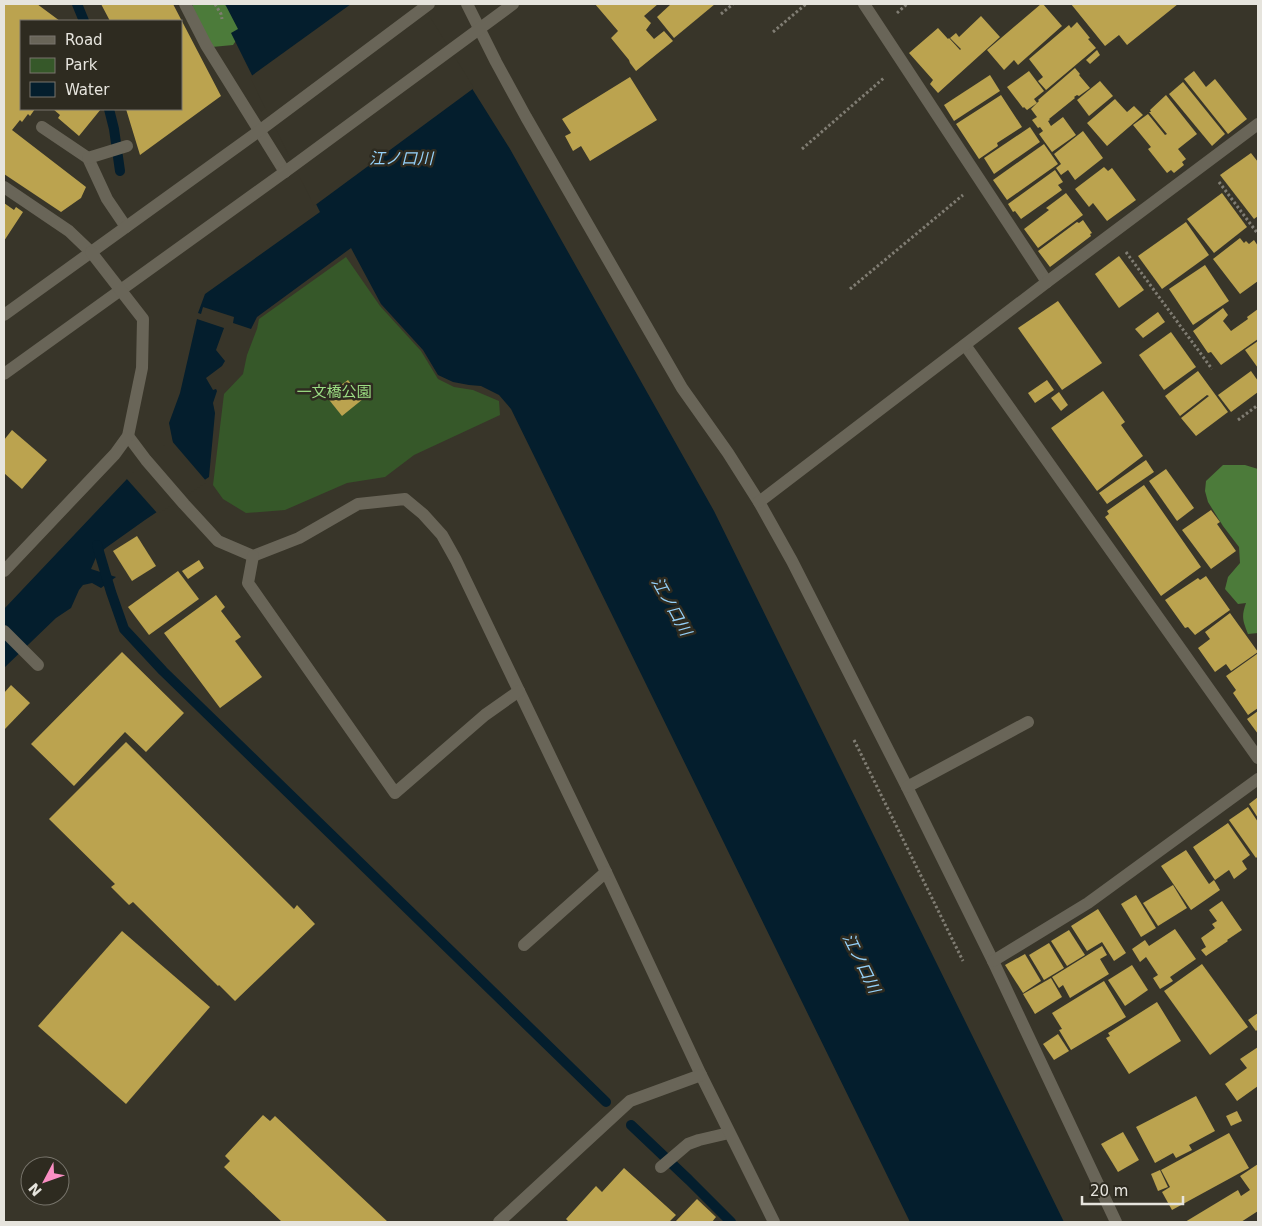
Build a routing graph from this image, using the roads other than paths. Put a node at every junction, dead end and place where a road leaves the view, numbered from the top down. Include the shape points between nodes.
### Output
1 (185, 4) edge
2 (429, 4) edge
3 (467, 4) edge
4 (513, 4) edge
5 (864, 4) edge
6 (479, 29) junction
7 (1258, 124) edge
8 (42, 126) dead end
9 (259, 131) junction
10 (127, 146) dead end
11 (88, 158) junction
12 (289, 169) junction
13 (4, 188) edge
14 (126, 227) junction
15 (91, 252) junction
16 (1047, 282) junction
17 (120, 290) junction
18 (4, 315) edge
19 (965, 345) junction
20 (4, 374) edge
21 (128, 436) junction
22 (759, 502) junction
23 (253, 556) junction
24 (4, 571) edge
25 (4, 631) edge
26 (38, 665) dead end
27 (518, 691) junction
28 (1028, 722) dead end
29 (1258, 758) edge
30 (1258, 779) edge
31 (907, 787) junction
32 (606, 872) junction
33 (524, 945) dead end
34 (993, 961) junction
35 (701, 1075) junction
36 (729, 1133) junction
37 (661, 1167) dead end
38 (499, 1222) edge
39 (774, 1222) edge
40 (1116, 1222) edge

1 - 9 street
2 - 9 street
3 - 6 street
4 - 6 street
5 - 16 street
6 - 12 street
6 - 22 street via 682,388
7 - 16 street
8 - 11 street
9 - 12 street
9 - 14 street
10 - 11 street
11 - 14 street via 107,199
12 - 17 street
13 - 15 street via 69,231
14 - 15 street
15 - 17 street
15 - 18 street
16 - 19 street
17 - 20 street
17 - 21 street via 143,319 142,368
19 - 22 street
19 - 29 street
21 - 23 street via 218,540
21 - 24 street via 115,454
22 - 31 street
23 - 27 street via 299,538 358,504 405,500 442,535
23 - 27 street via 248,583 395,793 485,715
25 - 26 street
27 - 32 street
28 - 31 street
30 - 34 street via 1088,903
31 - 34 street
32 - 33 street
32 - 35 street
34 - 40 street
35 - 36 street
35 - 38 street via 630,1101
36 - 37 street via 688,1144
36 - 39 street

